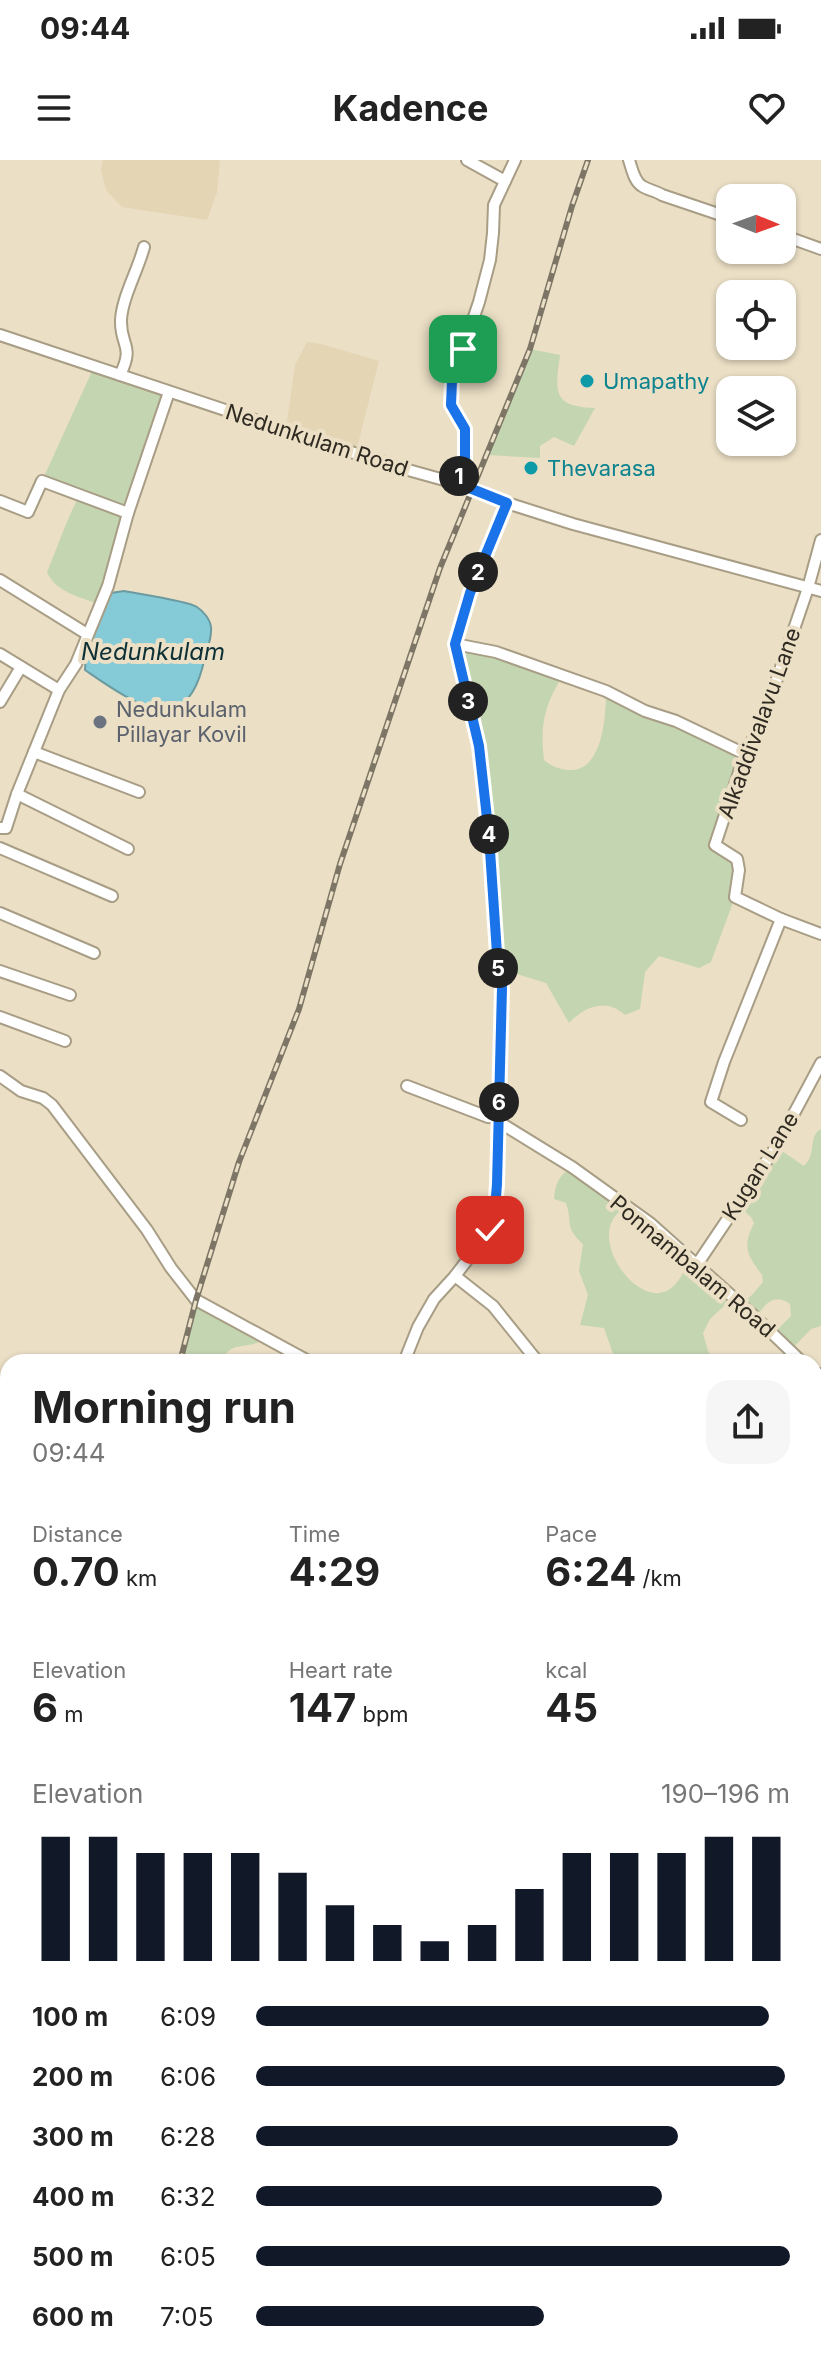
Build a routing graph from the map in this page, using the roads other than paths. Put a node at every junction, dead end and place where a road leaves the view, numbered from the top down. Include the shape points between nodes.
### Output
1 (467, 160) edge
2 (515, 160) edge
3 (629, 160) edge
4 (505, 181) junction
5 (716, 213) edge
6 (796, 240) edge
7 (144, 247) dead end
8 (821, 249) edge
9 (0, 335) edge
10 (120, 375) junction
11 (169, 392) junction
12 (457, 483) junction
13 (0, 501) edge
14 (507, 503) junction
15 (128, 513) junction
16 (821, 540) edge
17 (0, 580) edge
18 (808, 588) junction
19 (821, 591) edge
20 (87, 634) junction
21 (455, 644) junction
22 (0, 654) edge
23 (21, 667) junction
24 (59, 690) junction
25 (0, 702) edge
26 (34, 752) junction
27 (745, 754) junction
28 (139, 792) dead end
29 (17, 794) junction
30 (3, 828) edge
31 (0, 840) edge
32 (0, 848) edge
33 (128, 849) dead end
34 (112, 896) dead end
35 (0, 913) edge
36 (781, 919) junction
37 (821, 934) edge
38 (94, 953) dead end
39 (0, 971) edge
40 (70, 995) dead end
41 (0, 1017) edge
42 (65, 1041) dead end
43 (821, 1063) edge
44 (0, 1076) edge
45 (407, 1086) dead end
46 (499, 1120) junction
47 (741, 1120) dead end
48 (696, 1266) junction
49 (455, 1276) junction
50 (295, 1354) edge
51 (407, 1354) edge
52 (532, 1354) edge
53 (794, 1354) edge

1 - 4 street
2 - 4 street
3 - 5 street via 640,185
4 - 12 street via 494,205 490,260 479,302 452,381 451,405 465,429 465,459
6 - 8 street
7 - 10 street via 121,318 128,347
9 - 10 street, Nedunkulam Road
10 - 11 street, Nedunkulam Road
11 - 12 street, Nedunkulam Road
11 - 15 street
12 - 14 street, Nedunkulam Road
13 - 15 street via 28,512 42,481
14 - 18 street, Nedunkulam Road
14 - 21 street
15 - 20 street via 108,586
16 - 18 street, Alkaddivalavu Lane
17 - 20 street
18 - 19 street, Nedunkulam Road
18 - 27 street, Alkaddivalavu Lane via 763,720
20 - 24 street
21 - 27 street via 496,652 606,691
21 - 46 street via 479,746 489,836 502,988
22 - 23 street
23 - 24 street
23 - 25 street
24 - 26 street
26 - 28 street
26 - 29 street
27 - 36 street, Alkaddivalavu Lane via 715,845 737,859 735,897
29 - 30 street
29 - 33 street
30 - 31 street
32 - 34 street
35 - 38 street
36 - 37 street, Alkaddivalavu Lane
36 - 47 street via 711,1102
39 - 40 street
41 - 42 street
43 - 48 street, Kugan Lane via 776,1147
44 - 50 street via 52,1105 196,1300
45 - 46 street, Ponnambalam Road
46 - 48 street, Ponnambalam Road via 650,1223
46 - 49 street via 490,1230
48 - 53 street, Ponnambalam Road
49 - 51 street via 434,1299
49 - 52 street via 493,1306

